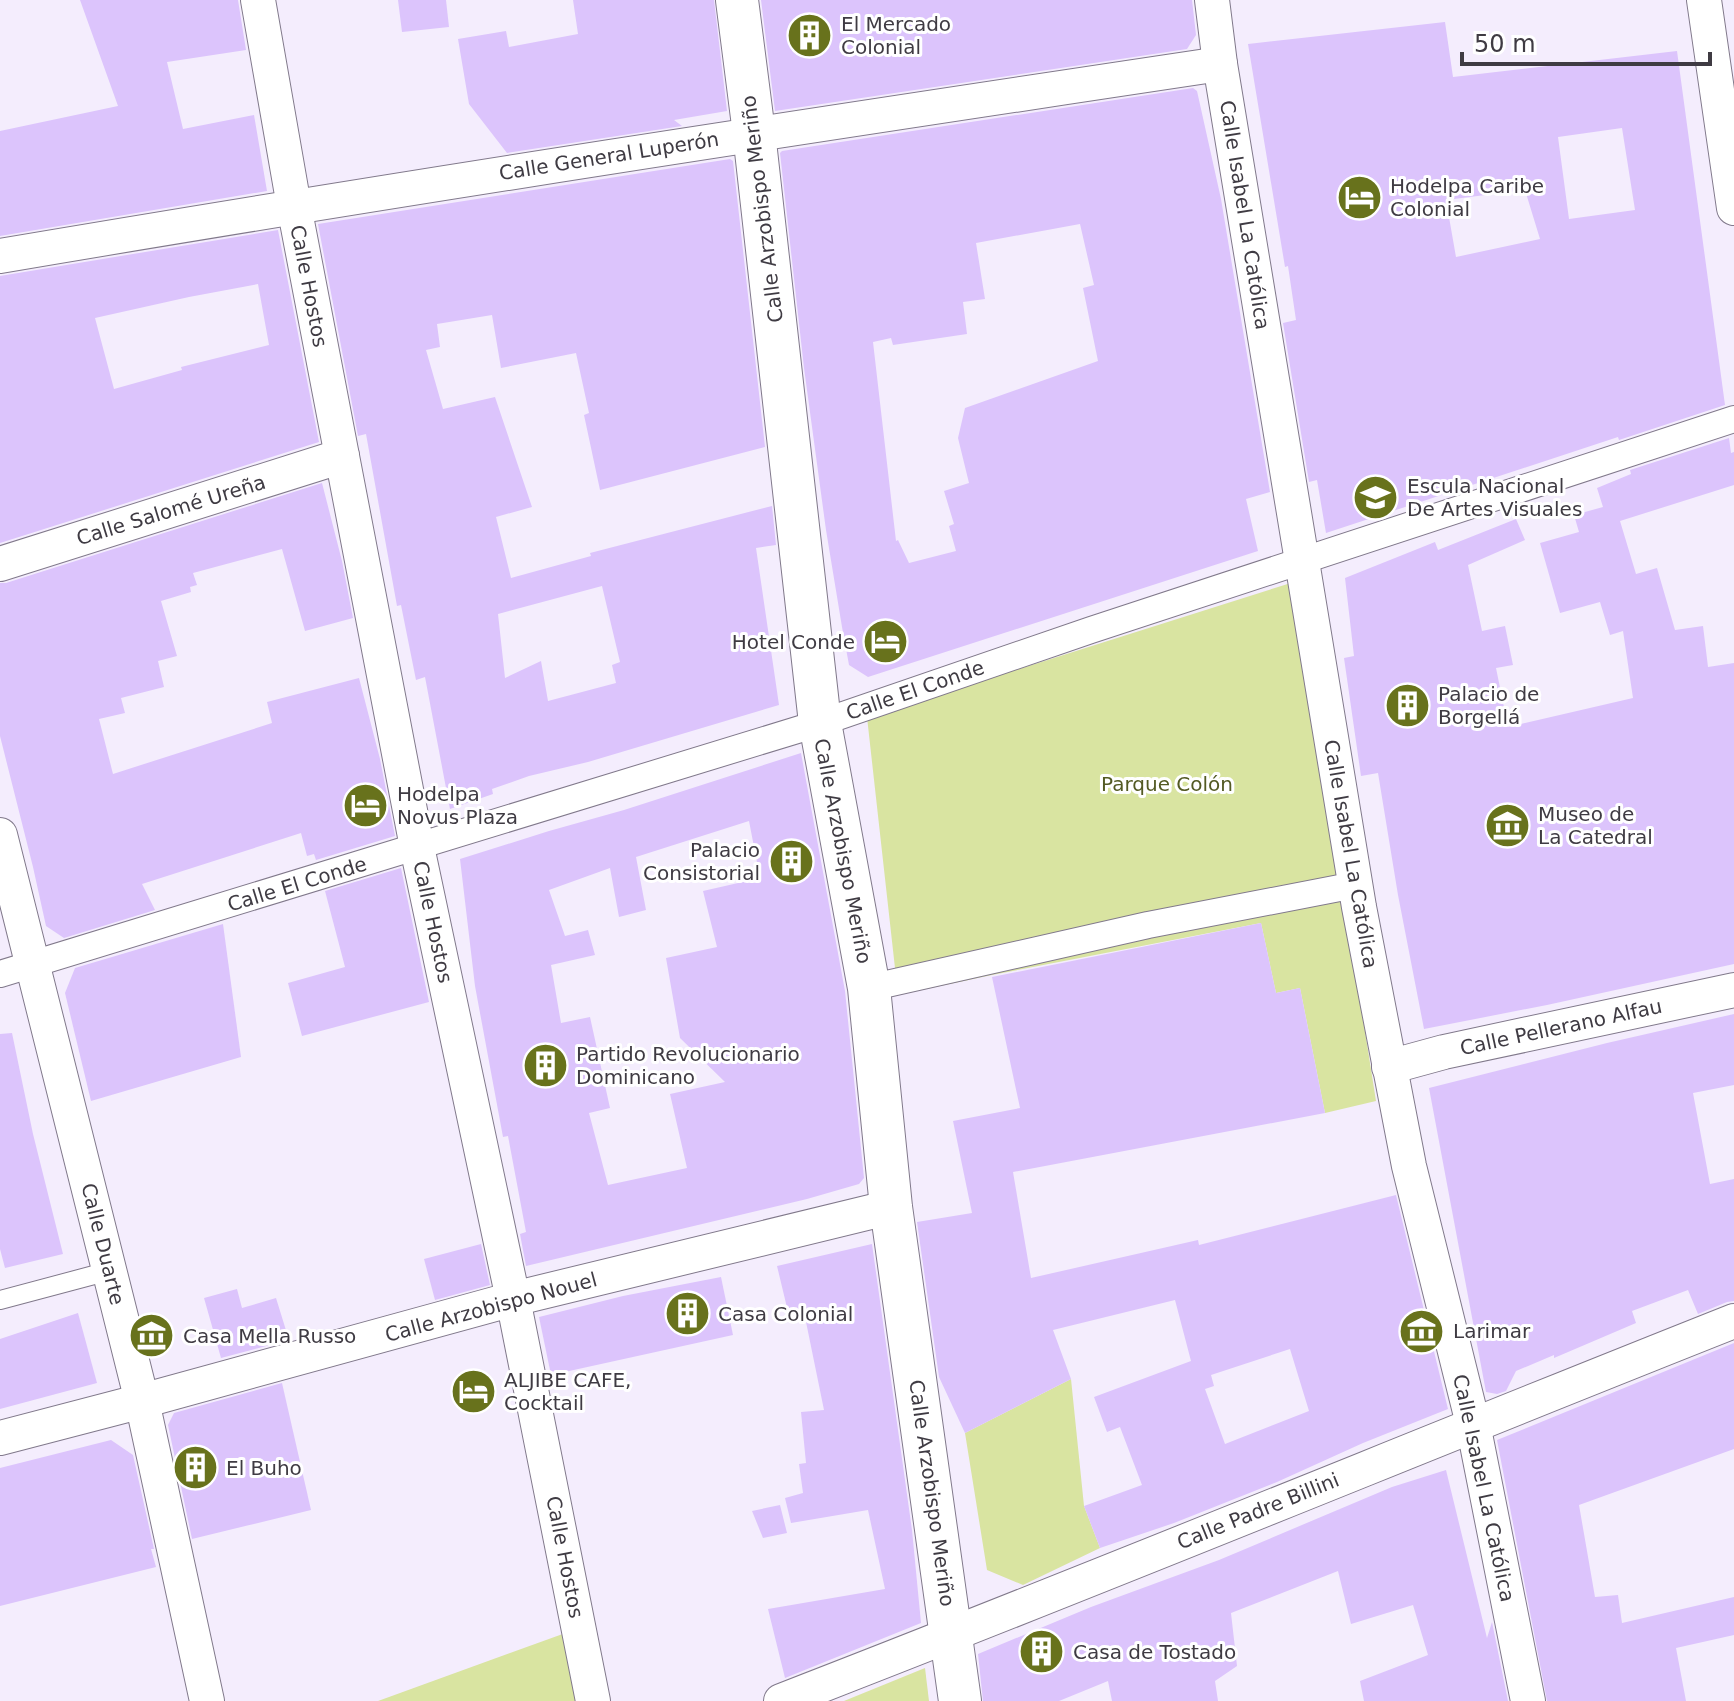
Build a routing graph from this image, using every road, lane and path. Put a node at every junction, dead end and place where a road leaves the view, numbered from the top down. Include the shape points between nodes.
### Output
1 (258, 0) edge
2 (737, 0) edge
3 (1212, 0) edge
4 (1704, 0) edge
5 (1220, 64) junction
6 (754, 133) junction
7 (294, 206) junction
8 (1734, 208) edge
9 (0, 256) edge
10 (1734, 419) edge
11 (342, 456) junction
12 (1302, 560) junction
13 (0, 564) edge
14 (820, 723) junction
15 (0, 835) edge
16 (417, 847) junction
17 (1355, 885) junction
18 (33, 965) junction
19 (0, 974) edge
20 (869, 988) junction
21 (1734, 990) edge
22 (1389, 1067) junction
23 (891, 1207) junction
24 (109, 1271) junction
25 (513, 1299) junction
26 (0, 1300) edge
27 (1734, 1321) edge
28 (142, 1401) junction
29 (1473, 1424) junction
30 (0, 1438) edge
31 (952, 1635) junction
32 (207, 1701) edge
33 (593, 1701) edge
34 (781, 1701) edge
35 (960, 1701) edge
36 (1528, 1701) edge

1 - 7 street, Calle Hostos
2 - 6 street, Calle Arzobispo Meriño
3 - 5 street, Calle Isabel La Católica
4 - 8 street
5 - 6 street, Calle General Luperón
5 - 12 street, Calle Isabel La Católica
6 - 7 street, Calle General Luperón
6 - 14 street, Calle Arzobispo Meriño
7 - 9 street, Calle General Luperón
7 - 11 street, Calle Hostos
10 - 12 street, Calle El Conde
11 - 13 street, Calle Salomé Ureña
11 - 16 street, Calle Hostos
12 - 14 street, Calle El Conde
12 - 17 street, Calle Isabel La Católica
14 - 16 street, Calle El Conde
14 - 20 street, Calle Arzobispo Meriño
15 - 18 street, Calle Duarte
16 - 18 street, Calle El Conde
16 - 25 street, Calle Hostos
17 - 20 street
17 - 22 street, Calle Isabel La Católica
18 - 19 street, Calle El Conde
18 - 24 street, Calle Duarte
20 - 23 street, Calle Arzobispo Meriño
21 - 22 street, Calle Pellerano Alfau
22 - 29 street, Calle Isabel La Católica
23 - 25 street, Calle Arzobispo Nouel
23 - 31 street, Calle Arzobispo Meriño
24 - 26 lane
24 - 28 street, Calle Duarte
25 - 28 street, Calle Arzobispo Nouel
25 - 33 street, Calle Hostos
27 - 29 street, Calle Padre Billini
28 - 30 street, Calle Arzobispo Nouel
28 - 32 street, Calle Duarte
29 - 31 street, Calle Padre Billini
29 - 36 street, Calle Isabel La Católica
31 - 34 street, Calle Padre Billini
31 - 35 street, Calle Arzobispo Meriño

